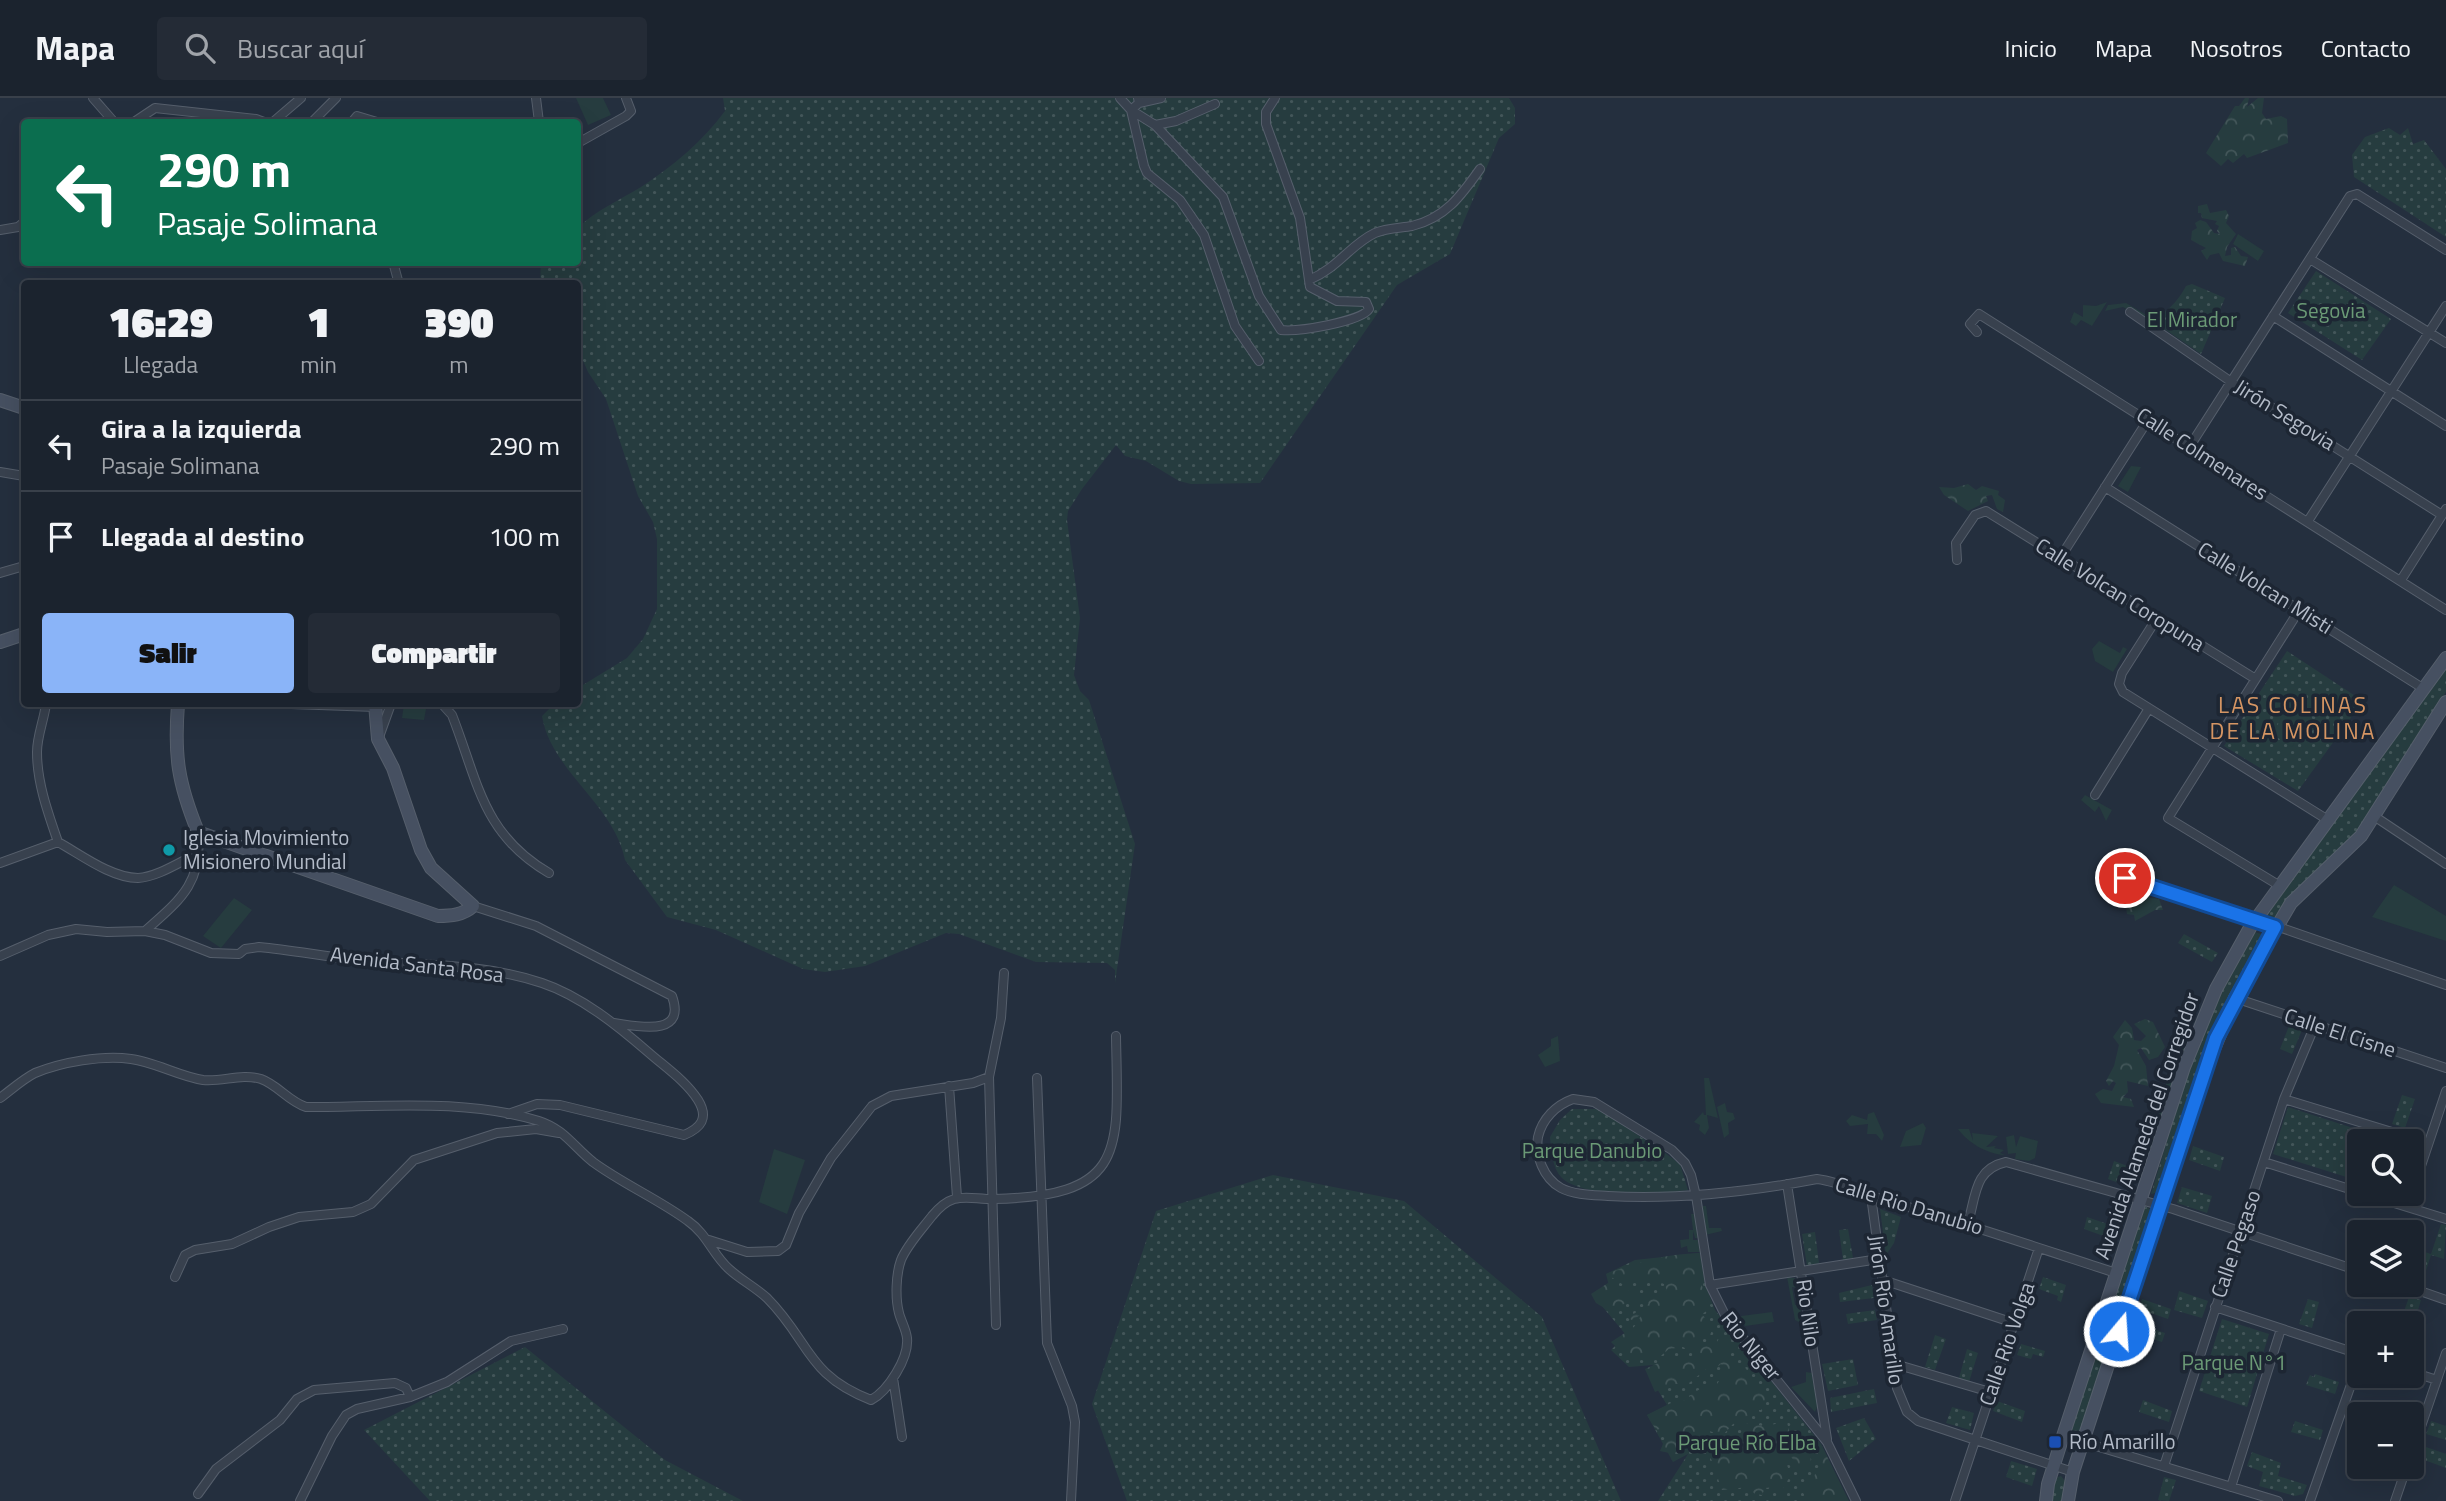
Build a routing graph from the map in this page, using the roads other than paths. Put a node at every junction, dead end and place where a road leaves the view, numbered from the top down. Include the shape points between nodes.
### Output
1 (93, 98) edge
2 (300, 98) edge
3 (336, 98) edge
4 (536, 98) edge
5 (626, 98) edge
6 (1119, 98) edge
7 (1161, 98) edge
8 (1275, 98) edge
9 (1138, 100) edge
10 (1215, 104) dead end
11 (1131, 110) junction
12 (111, 119) edge
13 (138, 119) edge
14 (256, 119) edge
15 (276, 119) edge
16 (315, 119) edge
17 (539, 119) edge
18 (1155, 125) junction
19 (581, 141) edge
20 (1480, 169) dead end
21 (21, 224) edge
22 (0, 230) edge
23 (2446, 250) edge
24 (2309, 259) junction
25 (1309, 280) junction
26 (2446, 306) edge
27 (2130, 312) dead end
28 (2273, 316) junction
29 (1977, 332) dead end
30 (2429, 333) junction
31 (2446, 343) edge
32 (1259, 361) dead end
33 (2230, 381) junction
34 (2391, 391) junction
35 (0, 400) edge
36 (21, 407) edge
37 (2148, 420) junction
38 (2446, 426) edge
39 (2190, 446) junction
40 (2349, 456) junction
41 (0, 472) edge
42 (21, 476) edge
43 (2105, 487) junction
44 (2444, 512) edge
45 (2308, 521) junction
46 (2060, 558) junction
47 (1957, 560) dead end
48 (2400, 580) junction
49 (2446, 610) edge
50 (2298, 611) junction
51 (2157, 618) junction
52 (21, 635) edge
53 (1, 638) edge
54 (2446, 658) edge
55 (2254, 678) junction
56 (2424, 689) junction
57 (2446, 702) edge
58 (45, 707) edge
59 (178, 707) edge
60 (375, 707) edge
61 (390, 707) edge
62 (445, 707) edge
63 (2148, 710) junction
64 (380, 743) junction
65 (2212, 748) junction
66 (2095, 795) dead end
67 (2374, 816) junction
68 (2328, 820) junction
69 (198, 832) junction
70 (58, 842) junction
71 (199, 853) junction
72 (0, 863) edge
73 (2446, 864) edge
74 (549, 873) dead end
75 (2125, 878) dead end
76 (2280, 886) junction
77 (473, 906) junction
78 (2256, 919) junction
79 (2275, 927) junction
80 (145, 931) junction
81 (0, 956) edge
82 (1004, 973) dead end
83 (2446, 985) edge
84 (2235, 998) junction
85 (613, 1023) junction
86 (2315, 1025) junction
87 (1116, 1036) dead end
88 (2446, 1068) edge
89 (989, 1077) junction
90 (1037, 1078) dead end
91 (949, 1086) junction
92 (2446, 1091) edge
93 (0, 1098) edge
94 (2284, 1099) junction
95 (505, 1115) junction
96 (566, 1133) junction
97 (2428, 1143) junction
98 (2424, 1155) edge
99 (2264, 1162) junction
100 (1787, 1184) junction
101 (2347, 1188) edge
102 (1043, 1195) junction
103 (1696, 1196) junction
104 (1871, 1196) junction
105 (957, 1198) junction
106 (992, 1199) junction
107 (2140, 1199) junction
108 (2161, 1205) junction
109 (2407, 1206) edge
110 (2446, 1219) edge
111 (1968, 1223) junction
112 (2240, 1231) junction
113 (709, 1240) junction
114 (2039, 1248) junction
115 (1879, 1259) junction
116 (2347, 1267) edge
117 (1801, 1270) junction
118 (2116, 1273) junction
119 (175, 1277) dead end
120 (1883, 1280) junction
121 (1710, 1285) junction
122 (2424, 1292) edge
123 (2446, 1300) edge
124 (2215, 1307) junction
125 (2014, 1323) junction
126 (996, 1325) dead end
127 (563, 1329) dead end
128 (2281, 1329) junction
129 (2347, 1350) edge
130 (2445, 1359) edge
131 (1895, 1364) junction
132 (2424, 1375) edge
133 (893, 1378) junction
134 (2437, 1380) junction
135 (2350, 1388) edge
136 (1990, 1392) junction
137 (410, 1397) junction
138 (2424, 1418) edge
139 (2063, 1436) junction
140 (902, 1437) dead end
141 (1975, 1440) junction
142 (1827, 1442) junction
143 (2083, 1442) junction
144 (2164, 1466) junction
145 (2053, 1467) junction
146 (2073, 1472) junction
147 (2403, 1479) edge
148 (2048, 1484) junction
149 (2231, 1487) junction
150 (198, 1494) dead end
151 (300, 1501) edge
152 (1071, 1501) edge
153 (1856, 1501) edge
154 (1955, 1501) edge
155 (2039, 1501) edge
156 (2046, 1501) edge
157 (2068, 1501) edge
158 (2278, 1501) edge
159 (2311, 1501) edge
160 (2395, 1501) edge

1 - 12 street
2 - 15 street
3 - 16 street
4 - 17 street
5 - 19 street via 631,111 626,116
6 - 11 street
7 - 9 street
8 - 25 street via 1266,112 1266,124 1300,218
9 - 11 street
10 - 18 street
11 - 18 street
11 - 32 street via 1147,173 1180,201 1205,235 1235,326
13 - 14 street via 155,108
18 - 25 street via 1223,197 1259,296 1277,326 1304,330 1360,318 1367,312 1366,303 1337,301 1310,287
20 - 25 street via 1460,198 1437,218 1377,232 1331,269
21 - 22 street
23 - 24 street via 2357,194 2350,196
24 - 28 street
24 - 30 street
26 - 30 street
27 - 33 street, Jirón Segovia
28 - 33 street
28 - 34 street
29 - 37 street, Calle Colmenares via 1970,324 1979,314
30 - 31 street
30 - 34 street
33 - 39 street
33 - 40 street, Jirón Segovia
34 - 38 street
34 - 40 street
35 - 36 main road
37 - 39 street, Calle Colmenares
37 - 43 street
39 - 45 street, Calle Colmenares
40 - 44 street, Jirón Segovia
40 - 45 street
41 - 42 street
43 - 46 street
43 - 50 street, Calle Volcan Misti
44 - 48 street
45 - 48 street, Calle Colmenares
46 - 47 street, Calle Volcan Coropuna via 1986,511 1975,515 1955,542
46 - 51 street, Calle Volcan Coropuna
48 - 49 street, Calle Colmenares
50 - 55 street
50 - 56 street, Calle Volcan Misti
51 - 55 street, Calle Volcan Coropuna
51 - 63 street via 2119,684
52 - 53 main road
54 - 56 main road, Avenida Alameda del Corregidor
55 - 65 street
56 - 68 main road, Avenida Alameda del Corregidor
57 - 67 main road, Avenida Alameda del Corregidor
58 - 70 street via 38,767
59 - 69 main road via 178,778
60 - 64 main road
61 - 64 street
62 - 74 street via 453,715 489,816 518,852
63 - 65 street
63 - 66 street
64 - 77 main road via 431,868
65 - 68 street
65 - 76 street via 2168,818
67 - 73 street
67 - 79 main road, Avenida Alameda del Corregidor via 2351,848 2291,903
68 - 76 main road, Avenida Alameda del Corregidor
69 - 71 street
69 - 77 main road via 438,916
70 - 71 street via 112,871 138,878
70 - 72 street
71 - 80 street via 187,892
75 - 78 street
76 - 78 main road, Avenida Alameda del Corregidor
77 - 85 street via 536,926 672,996 676,1005 666,1025
78 - 79 street
78 - 107 main road, Avenida Alameda del Corregidor via 2197,1032
79 - 83 street
79 - 84 main road, Avenida Alameda del Corregidor
80 - 81 street, Avenida Santa Rosa via 62,931
80 - 85 street, Avenida Santa Rosa via 211,953 239,954 259,947 506,975 547,985
82 - 89 street
84 - 86 street, Calle El Cisne
84 - 108 main road, Avenida Alameda del Corregidor via 2208,1060
85 - 95 street, Avenida Santa Rosa via 679,1078 698,1100 704,1113 696,1130 684,1135 671,1133 560,1105 537,1104
86 - 88 street, Calle El Cisne
86 - 94 street, Calle Pegaso
87 - 102 street via 1111,1154 1102,1169 1082,1184
89 - 91 street
89 - 106 street
90 - 102 street
91 - 105 street
91 - 113 street via 891,1096 872,1106 831,1158 786,1245 778,1251 747,1252
92 - 97 street
93 - 95 street via 33,1074 53,1067 132,1059 175,1074 220,1082 246,1075 264,1080 306,1107 407,1104
94 - 97 street
94 - 99 street, Calle Pegaso
95 - 96 street via 538,1121
96 - 113 street via 591,1160 688,1221
96 - 119 street via 537,1129 497,1133 414,1160 371,1204 353,1212 299,1217 232,1244 195,1250 185,1255
97 - 98 street
99 - 101 street
99 - 112 street, Calle Pegaso
100 - 103 street, Calle Rio Danubio
100 - 104 street, Calle Rio Danubio via 1835,1181
100 - 117 street, Rio Nilo
102 - 106 street
102 - 152 street via 1047,1343 1075,1422
103 - 103 street, Rio Niger via 1599,1195 1560,1187 1543,1169 1538,1135 1548,1115 1564,1102 1594,1102 1672,1150 1691,1175
103 - 121 street, Rio Niger
104 - 111 street, Calle Rio Danubio
104 - 115 street, Jirón Río Amarillo
105 - 106 street
105 - 133 street via 934,1213 902,1259 897,1301 908,1339
106 - 126 street
107 - 108 street
107 - 111 street via 2006,1162 1982,1174
107 - 118 main road, Avenida Alameda del Corregidor
108 - 112 street
108 - 143 main road, Avenida Alameda del Corregidor
109 - 110 street
111 - 114 street, Calle Rio Danubio
112 - 116 street
112 - 124 street, Calle Pegaso
113 - 133 street via 728,1269 779,1310 809,1357 829,1378 871,1400
114 - 118 street, Calle Rio Danubio
114 - 125 street, Calle Rio Volga
115 - 117 street
115 - 120 street, Jirón Río Amarillo
117 - 121 street
117 - 142 street, Rio Nilo
118 - 139 main road, Avenida Alameda del Corregidor
120 - 125 street
120 - 131 street, Jirón Río Amarillo
121 - 142 street, Rio Niger via 1726,1317
122 - 123 street
124 - 128 street
124 - 144 street, Calle Pegaso
125 - 136 street, Calle Rio Volga
127 - 137 street via 511,1341 447,1382
128 - 129 street
128 - 149 street
130 - 134 street
131 - 136 street
131 - 141 street, Jirón Río Amarillo via 1897,1388 1907,1412 1918,1421
132 - 134 street
133 - 140 street
134 - 138 street
135 - 159 street
136 - 141 street, Calle Rio Volga
137 - 150 street via 406,1388 396,1383 314,1390 297,1399 274,1425 216,1469
137 - 151 street via 346,1415
139 - 143 street
139 - 145 main road, Avenida Alameda del Corregidor
141 - 145 street, Jirón Río Amarillo
141 - 154 street, Calle Rio Volga
142 - 153 street
143 - 144 street
143 - 146 main road, Avenida Alameda del Corregidor
144 - 149 street
145 - 146 street, Jirón Río Amarillo
145 - 148 main road, Avenida Alameda del Corregidor
146 - 157 main road, Avenida Alameda del Corregidor
147 - 160 street
148 - 155 street
148 - 156 main road, Avenida Alameda del Corregidor
149 - 158 street

